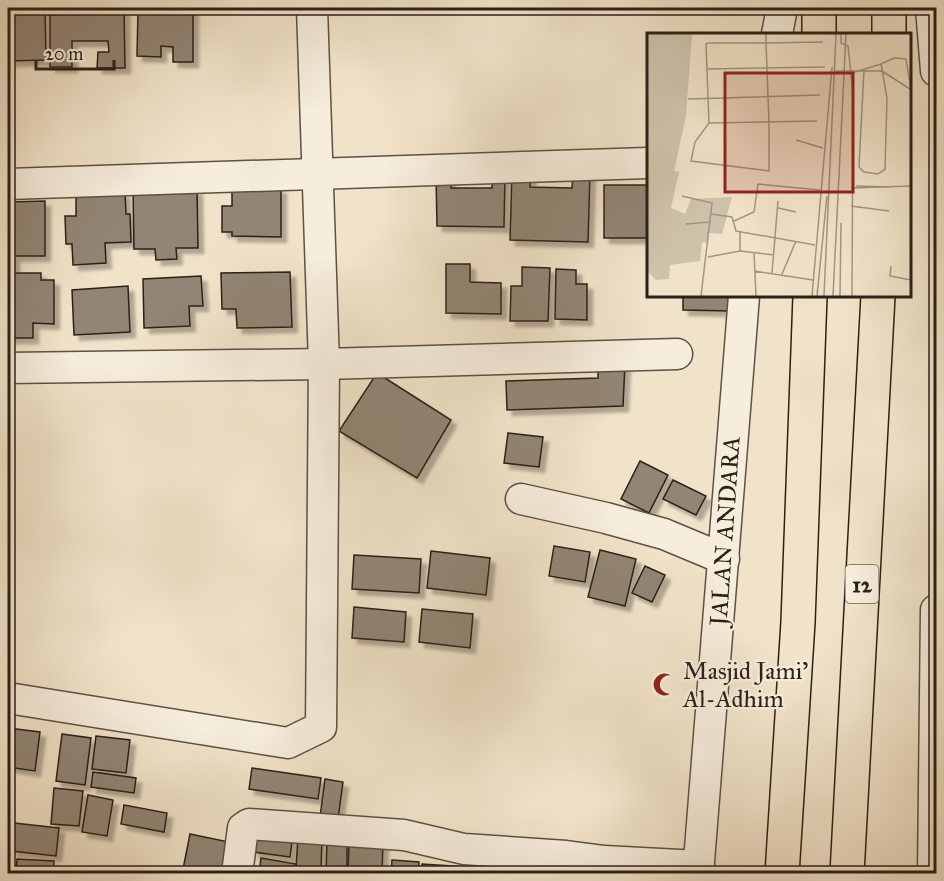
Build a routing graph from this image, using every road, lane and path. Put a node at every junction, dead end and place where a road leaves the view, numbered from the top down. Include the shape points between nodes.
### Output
1 (312, 8) edge
2 (782, 8) edge
3 (819, 8) edge
4 (889, 8) edge
5 (931, 8) edge
6 (777, 33) edge
7 (819, 33) edge
8 (889, 33) edge
9 (936, 71) edge
10 (647, 164) edge
11 (318, 174) junction
12 (8, 184) edge
13 (744, 297) edge
14 (810, 297) edge
15 (878, 297) edge
16 (677, 354) dead end
17 (324, 364) junction
18 (8, 368) edge
19 (521, 499) dead end
20 (724, 559) junction
21 (936, 610) edge
22 (798, 622) junction
23 (8, 698) edge
24 (934, 851) edge
25 (698, 870) edge
26 (237, 873) edge
27 (760, 873) edge
28 (782, 873) edge
29 (847, 873) edge

1 - 11 street
2 - 6 street
3 - 7 highway
4 - 8 highway
5 - 9 street
10 - 11 street
11 - 12 street
11 - 17 street
13 - 20 street, JALAN ANDARA
14 - 22 highway
15 - 29 highway, 12
16 - 17 street
17 - 18 street
17 - 23 street via 321,728 288,743
19 - 20 street via 664,534
20 - 25 street, JALAN ANDARA
21 - 24 street
22 - 27 highway
22 - 28 highway
25 - 26 street via 464,849 404,835 249,824 243,828

